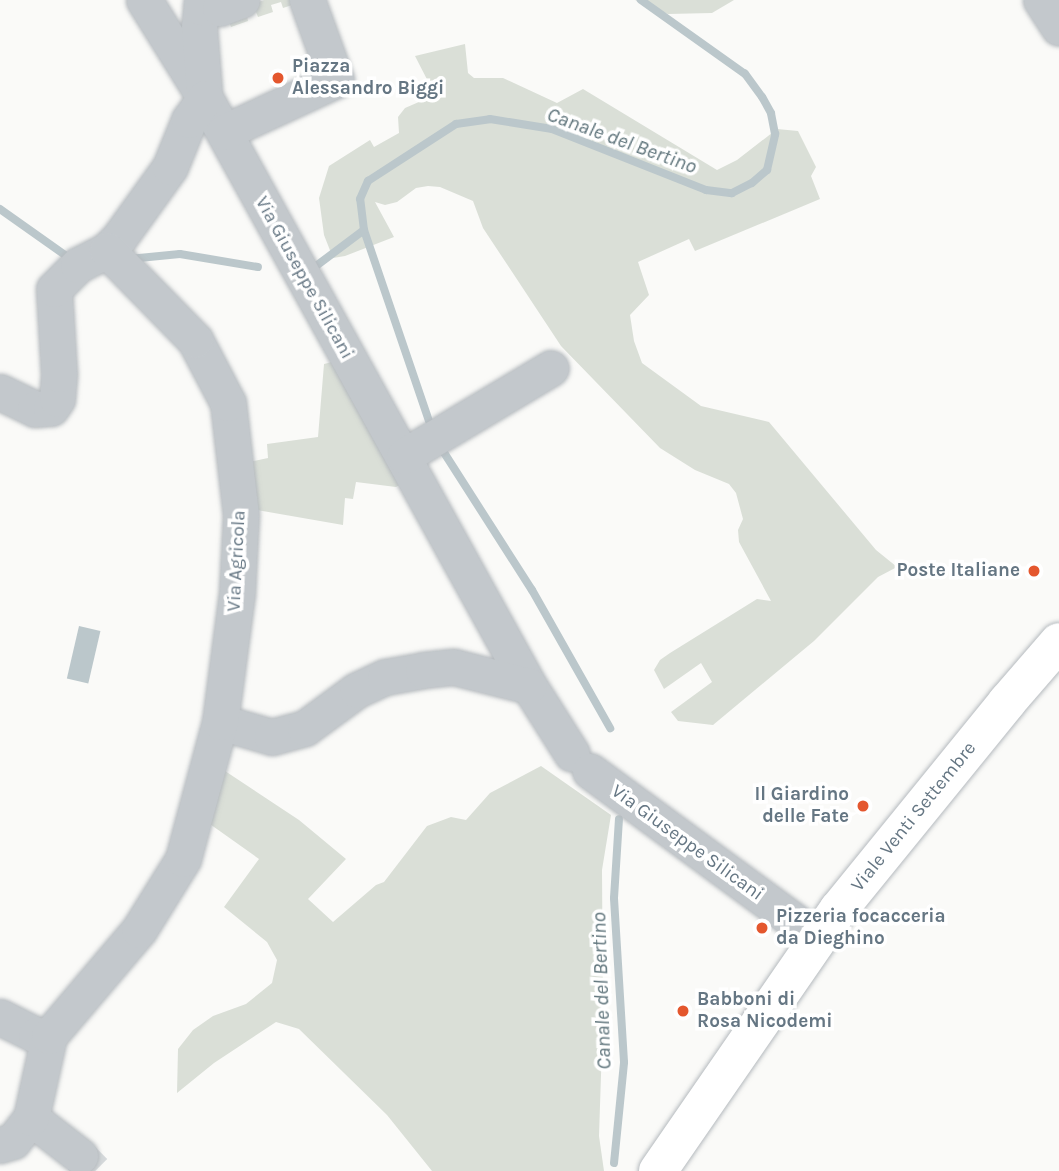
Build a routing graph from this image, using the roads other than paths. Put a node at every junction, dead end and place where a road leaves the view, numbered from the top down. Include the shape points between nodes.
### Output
1 (242, 0) edge
2 (307, 0) edge
3 (1041, 0) edge
4 (175, 6) edge
5 (1059, 28) edge
6 (205, 98) junction
7 (224, 132) junction
8 (107, 250) junction
9 (551, 368) dead end
10 (0, 393) edge
11 (404, 456) junction
12 (1059, 642) edge
13 (529, 686) junction
14 (220, 722) junction
15 (819, 939) junction
16 (0, 1017) edge
17 (49, 1036) junction
18 (31, 1118) junction
19 (0, 1145) edge
20 (80, 1156) tunnel mouth
21 (658, 1171) edge

1 - 4 street via 220,8
2 - 7 street via 336,80
3 - 5 street
4 - 6 street
6 - 7 street, Via Giuseppe Silicani
6 - 8 street via 189,120 170,167
7 - 11 street, Via Giuseppe Silicani
8 - 10 street via 78,265 54,289 59,374 57,399 51,408 35,409
8 - 14 street, Via Agricola via 195,340 228,403 241,515 237,593
9 - 11 street
11 - 13 street, Via Giuseppe Silicani
12 - 15 main road, Viale Venti Settembre
13 - 14 street via 454,667 423,670 385,677 356,690 305,728 272,737
13 - 15 street, Via Giuseppe Silicani via 589,769
14 - 17 street, Via Agricola via 195,822 174,877 116,961
15 - 21 main road, Viale Venti Settembre
16 - 17 street via 36,1035
17 - 18 street, Via Agricola
18 - 19 street via 13,1141
18 - 20 street

